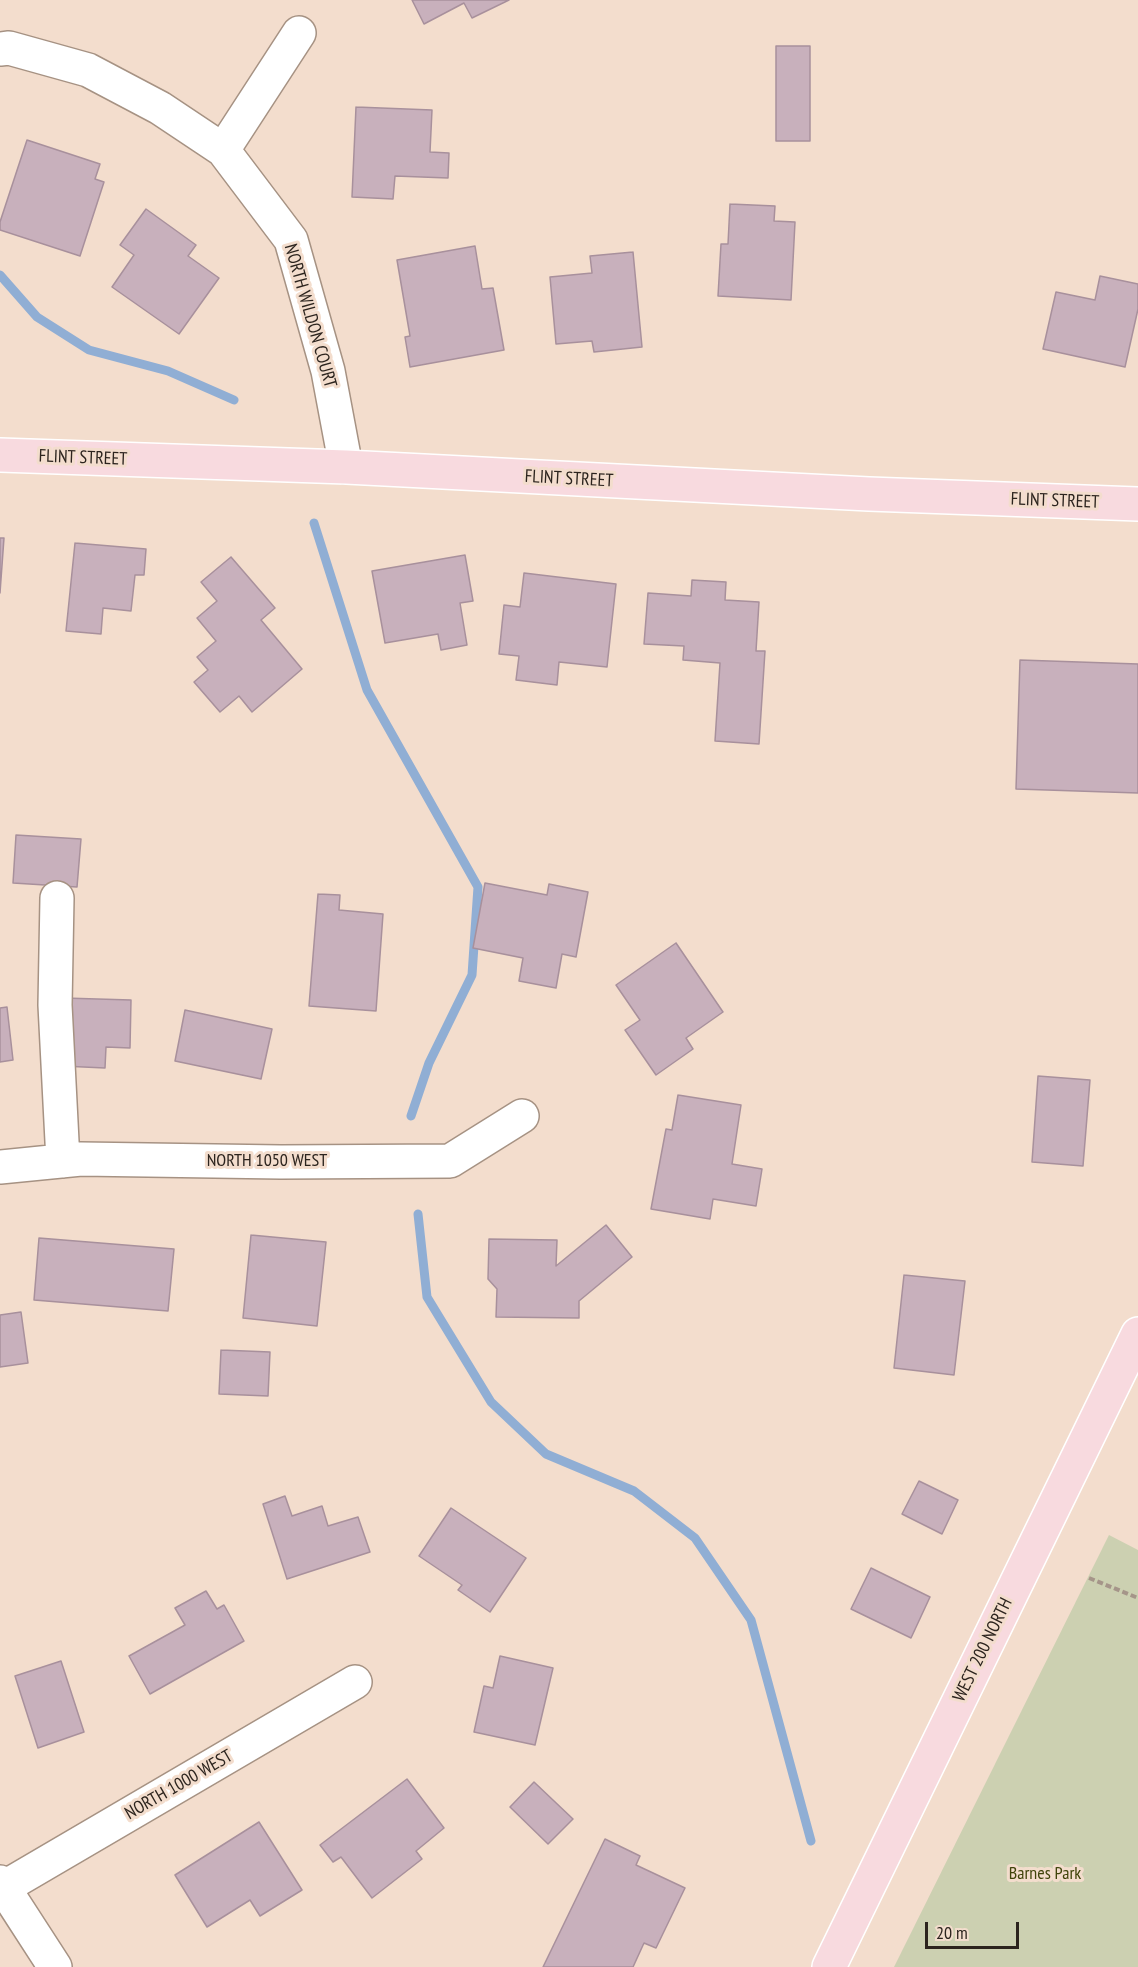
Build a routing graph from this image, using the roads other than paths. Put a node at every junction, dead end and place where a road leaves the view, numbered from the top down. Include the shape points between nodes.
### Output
1 (299, 33) dead end
2 (0, 49) edge
3 (223, 150) junction
4 (0, 455) edge
5 (346, 467) junction
6 (1138, 504) edge
7 (57, 898) dead end
8 (522, 1116) dead end
9 (63, 1161) junction
10 (0, 1167) edge
11 (1138, 1334) edge
12 (355, 1682) dead end
13 (2, 1885) edge
14 (55, 1967) edge
15 (828, 1967) edge

1 - 3 street
2 - 3 street, NORTH WILDON COURT via 9,48 88,70 160,108
3 - 5 street, NORTH WILDON COURT via 291,240 328,371
4 - 5 main road, FLINT STREET
5 - 6 main road, FLINT STREET
7 - 9 street via 55,1005
8 - 9 street, NORTH 1050 WEST via 450,1161
9 - 10 street, NORTH 1050 WEST
11 - 15 main road, WEST 200 NORTH
12 - 13 street, NORTH 1000 WEST
13 - 14 street

